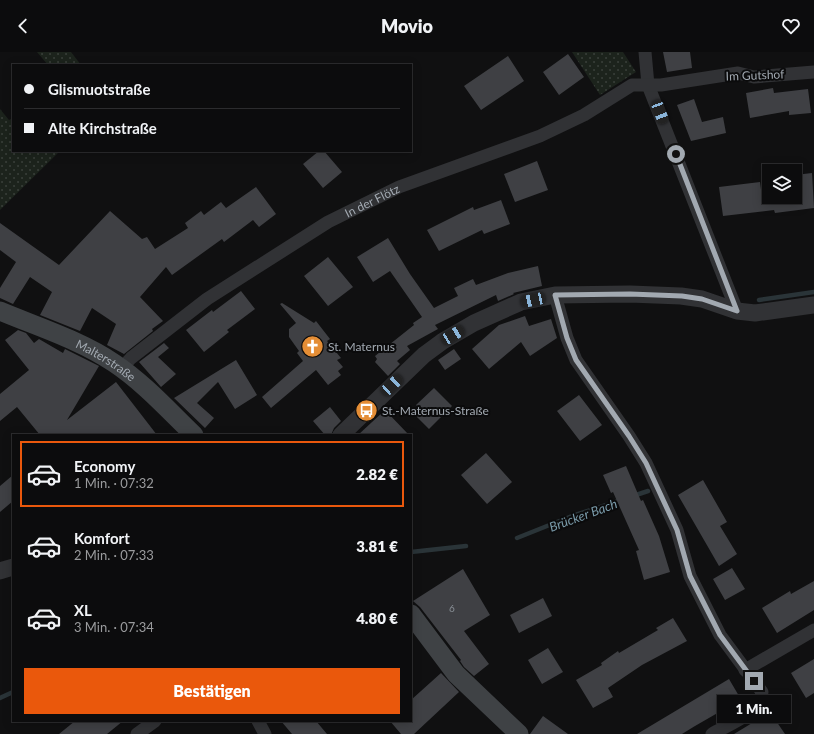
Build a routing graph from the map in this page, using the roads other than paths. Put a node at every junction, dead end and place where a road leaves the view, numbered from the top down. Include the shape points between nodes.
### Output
1 (645, 52) edge
2 (814, 72) edge
3 (648, 84) junction
4 (555, 295) junction
5 (814, 305) edge
6 (0, 311) edge
7 (737, 311) junction
8 (122, 368) junction
9 (193, 434) edge
10 (342, 434) edge
11 (12, 567) edge
12 (0, 571) edge
13 (414, 625) edge
14 (814, 630) edge
15 (745, 670) junction
16 (154, 722) edge
17 (259, 722) edge
18 (137, 734) edge
19 (265, 734) edge
20 (519, 734) edge
21 (712, 734) edge

1 - 3 street
2 - 3 street, Im Gutshof via 754,77 738,73 661,85
3 - 7 street
3 - 8 street, In der Flötz via 632,85 584,114 540,136 400,187 328,222 207,299 131,358
4 - 7 street via 682,296 702,299
4 - 10 street via 522,302 496,312 443,341 424,355
4 - 15 street via 576,360 646,463 677,530 690,576 720,635
5 - 7 street via 755,313
6 - 8 main road, Malterstraße via 86,347
8 - 9 main road, Malterstraße
11 - 12 street
13 - 20 main road via 456,674
14 - 15 street
15 - 21 street via 762,692 759,703 752,711
16 - 18 street
17 - 19 street

